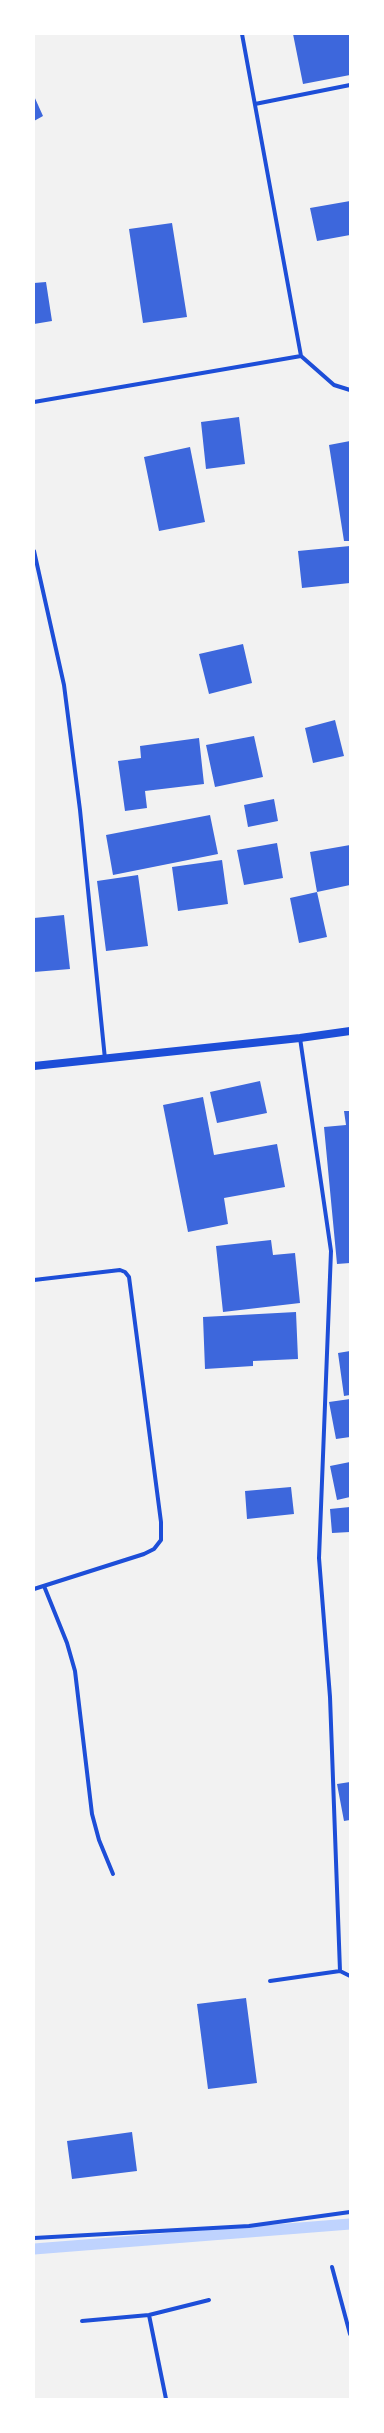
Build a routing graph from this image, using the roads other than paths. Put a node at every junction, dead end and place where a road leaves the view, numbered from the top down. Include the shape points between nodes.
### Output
1 (242, 34) edge
2 (350, 85) edge
3 (255, 104) junction
4 (301, 356) junction
5 (350, 390) edge
6 (34, 402) edge
7 (34, 551) edge
8 (350, 1030) edge
9 (300, 1038) junction
10 (106, 1058) junction
11 (34, 1066) edge
12 (34, 1280) edge
13 (44, 1586) junction
14 (34, 1589) edge
15 (113, 1874) dead end
16 (340, 1971) junction
17 (350, 1976) edge
18 (270, 1981) dead end
19 (350, 2212) edge
20 (34, 2238) edge
21 (332, 2267) dead end
22 (209, 2300) dead end
23 (149, 2315) junction
24 (82, 2321) dead end
25 (350, 2334) edge
26 (166, 2399) edge

1 - 3 street
2 - 3 street
3 - 4 street
4 - 5 street via 334,385
4 - 6 street
7 - 10 street via 64,685
8 - 9 main road
9 - 10 main road
9 - 16 street via 331,1251 319,1558 330,1697
10 - 11 main road
12 - 13 street via 120,1270 129,1277 161,1522 161,1540 154,1549
13 - 14 street
13 - 15 street via 75,1670 92,1814
16 - 17 street
16 - 18 street
19 - 20 street via 250,2226
21 - 25 street
22 - 23 street
23 - 24 street
23 - 26 street

